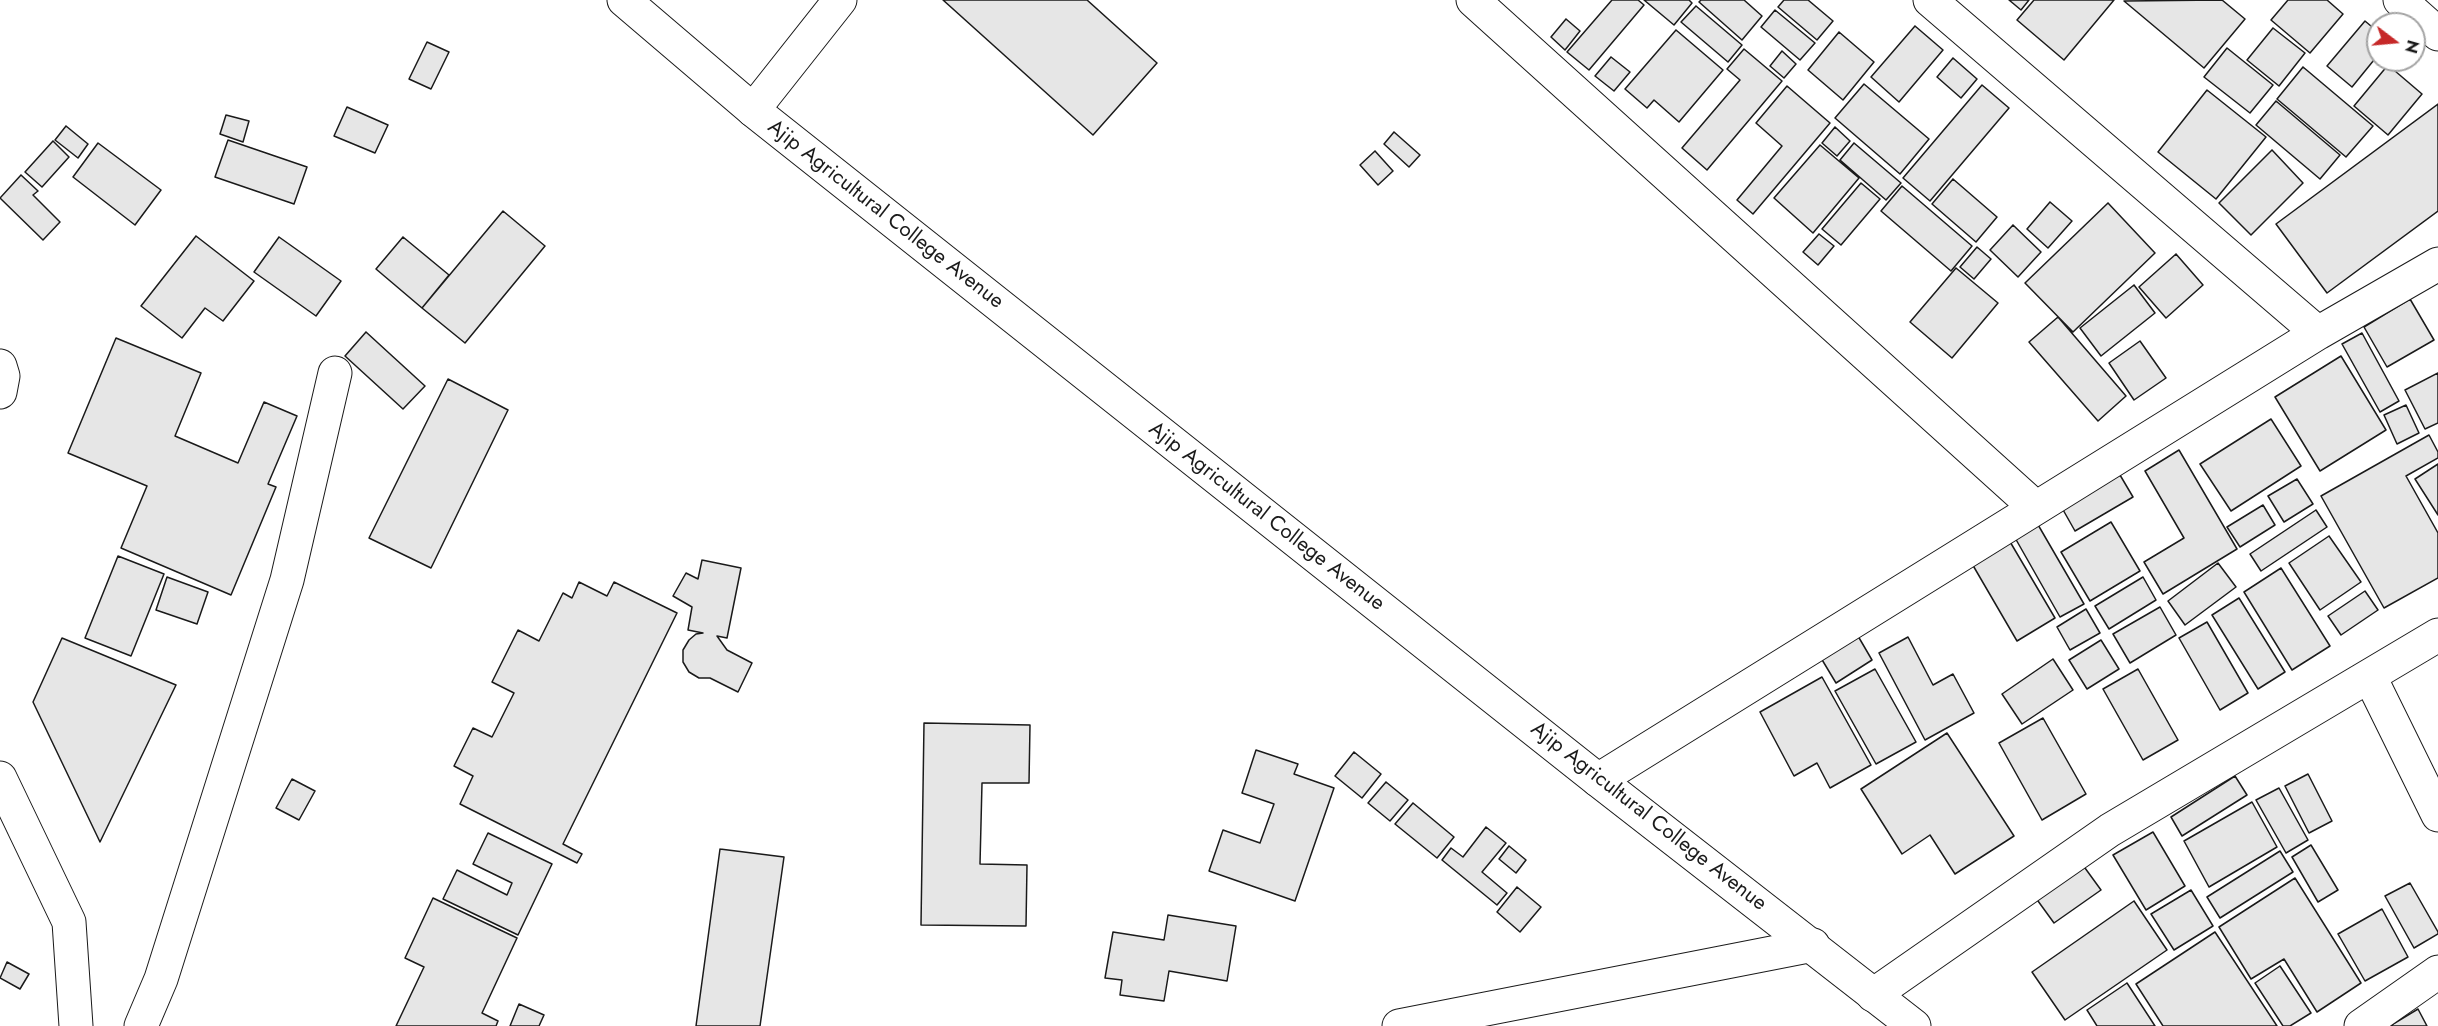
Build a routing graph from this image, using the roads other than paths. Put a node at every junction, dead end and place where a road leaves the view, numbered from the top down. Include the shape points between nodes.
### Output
1 (624, 0) edge
2 (840, 0) edge
3 (1473, 0) edge
4 (1930, 0) edge
5 (2400, 0) edge
6 (2438, 34) edge
7 (753, 110) junction
8 (2436, 271) edge
9 (2318, 333) junction
10 (0, 366) edge
11 (335, 373) dead end
12 (0, 392) edge
13 (2036, 508) junction
14 (2438, 635) edge
15 (2370, 677) junction
16 (0, 778) edge
17 (1598, 780) junction
18 (2438, 815) edge
19 (1813, 945) junction
20 (2438, 972) edge
21 (1873, 995) junction
22 (76, 1026) edge
23 (141, 1026) edge
24 (1399, 1026) edge
25 (1914, 1026) edge
26 (2361, 1026) edge

1 - 7 street, Ajip Agricultural College Avenue
2 - 7 street
3 - 13 street
4 - 9 street
5 - 6 street
7 - 17 street, Ajip Agricultural College Avenue
8 - 9 street
9 - 13 street
10 - 12 street
11 - 23 street via 287,580 161,979
13 - 17 street
14 - 15 street
15 - 18 street
15 - 21 street via 2110,830
16 - 22 street via 69,922
17 - 19 street, Ajip Agricultural College Avenue
19 - 21 street, Ajip Agricultural College Avenue
19 - 24 street
20 - 26 street
21 - 25 street, Ajip Agricultural College Avenue

